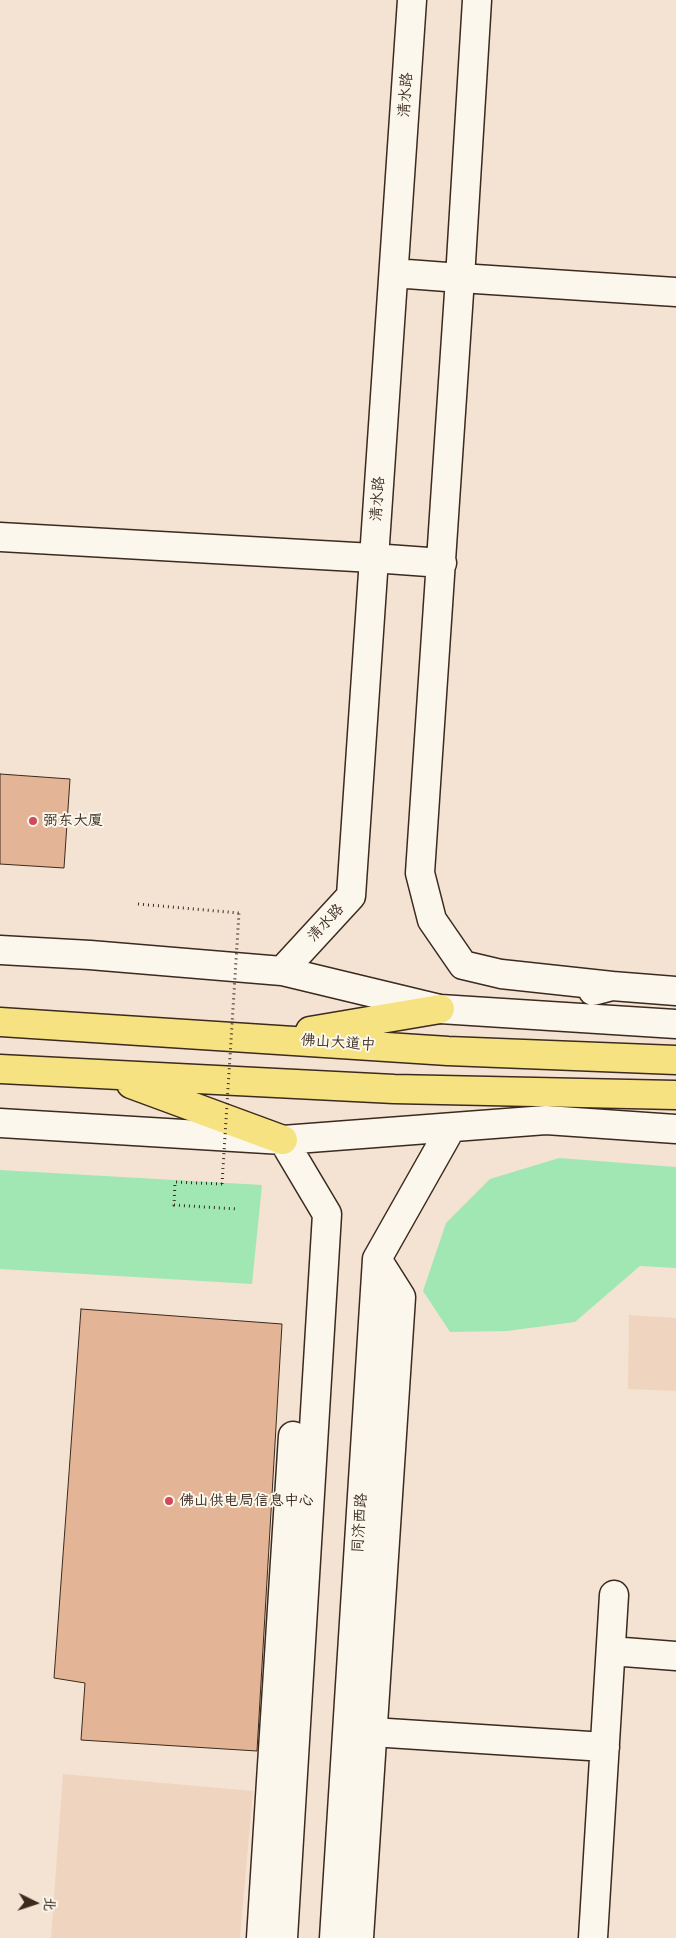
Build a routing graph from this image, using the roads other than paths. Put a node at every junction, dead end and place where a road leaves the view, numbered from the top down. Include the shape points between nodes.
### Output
1 (412, 0) edge
2 (477, 0) edge
3 (394, 273) junction
4 (460, 278) junction
5 (676, 292) edge
6 (0, 537) edge
7 (373, 558) junction
8 (442, 562) junction
9 (0, 950) edge
10 (282, 971) junction
11 (612, 986) junction
12 (676, 991) edge
13 (440, 1009) junction
14 (512, 1013) junction
15 (0, 1022) edge
16 (676, 1024) edge
17 (264, 1039) junction
18 (676, 1060) edge
19 (0, 1069) edge
20 (104, 1074) junction
21 (676, 1095) edge
22 (0, 1124) edge
23 (451, 1128) junction
24 (676, 1129) edge
25 (284, 1140) junction
26 (325, 1245) junction
27 (376, 1259) junction
28 (284, 1571) junction
29 (614, 1595) dead end
30 (302, 1617) junction
31 (611, 1651) junction
32 (676, 1656) edge
33 (279, 1663) junction
34 (372, 1732) junction
35 (605, 1747) junction
36 (261, 1938) edge
37 (283, 1938) edge
38 (334, 1938) edge
39 (360, 1938) edge
40 (593, 1938) edge

1 - 3 main road, 清水路
2 - 4 main road
3 - 4 main road
3 - 7 main road, 清水路
4 - 5 main road
4 - 8 main road
6 - 7 main road
7 - 8 main road
7 - 10 main road, 清水路 via 351,896
8 - 11 main road via 420,873 432,920 463,965 500,974
9 - 10 main road
10 - 13 main road
11 - 12 main road
11 - 14 main road
13 - 14 main road
13 - 17 highway
14 - 16 main road
15 - 17 highway, 佛山大道中
17 - 18 highway, 佛山大道中 via 448,1051
19 - 20 highway
20 - 21 highway via 394,1089
20 - 25 highway
22 - 25 main road
23 - 24 main road via 546,1120
23 - 25 main road
23 - 27 main road, 同济西路
25 - 26 main road via 327,1214
26 - 28 main road via 303,1282
26 - 30 main road
27 - 34 main road via 401,1297
27 - 38 main road, 同济西路
28 - 30 main road
28 - 33 main road
29 - 31 main road
30 - 33 main road
30 - 37 main road
31 - 32 main road
31 - 35 main road
33 - 36 main road
34 - 35 main road
34 - 39 main road
35 - 40 main road

